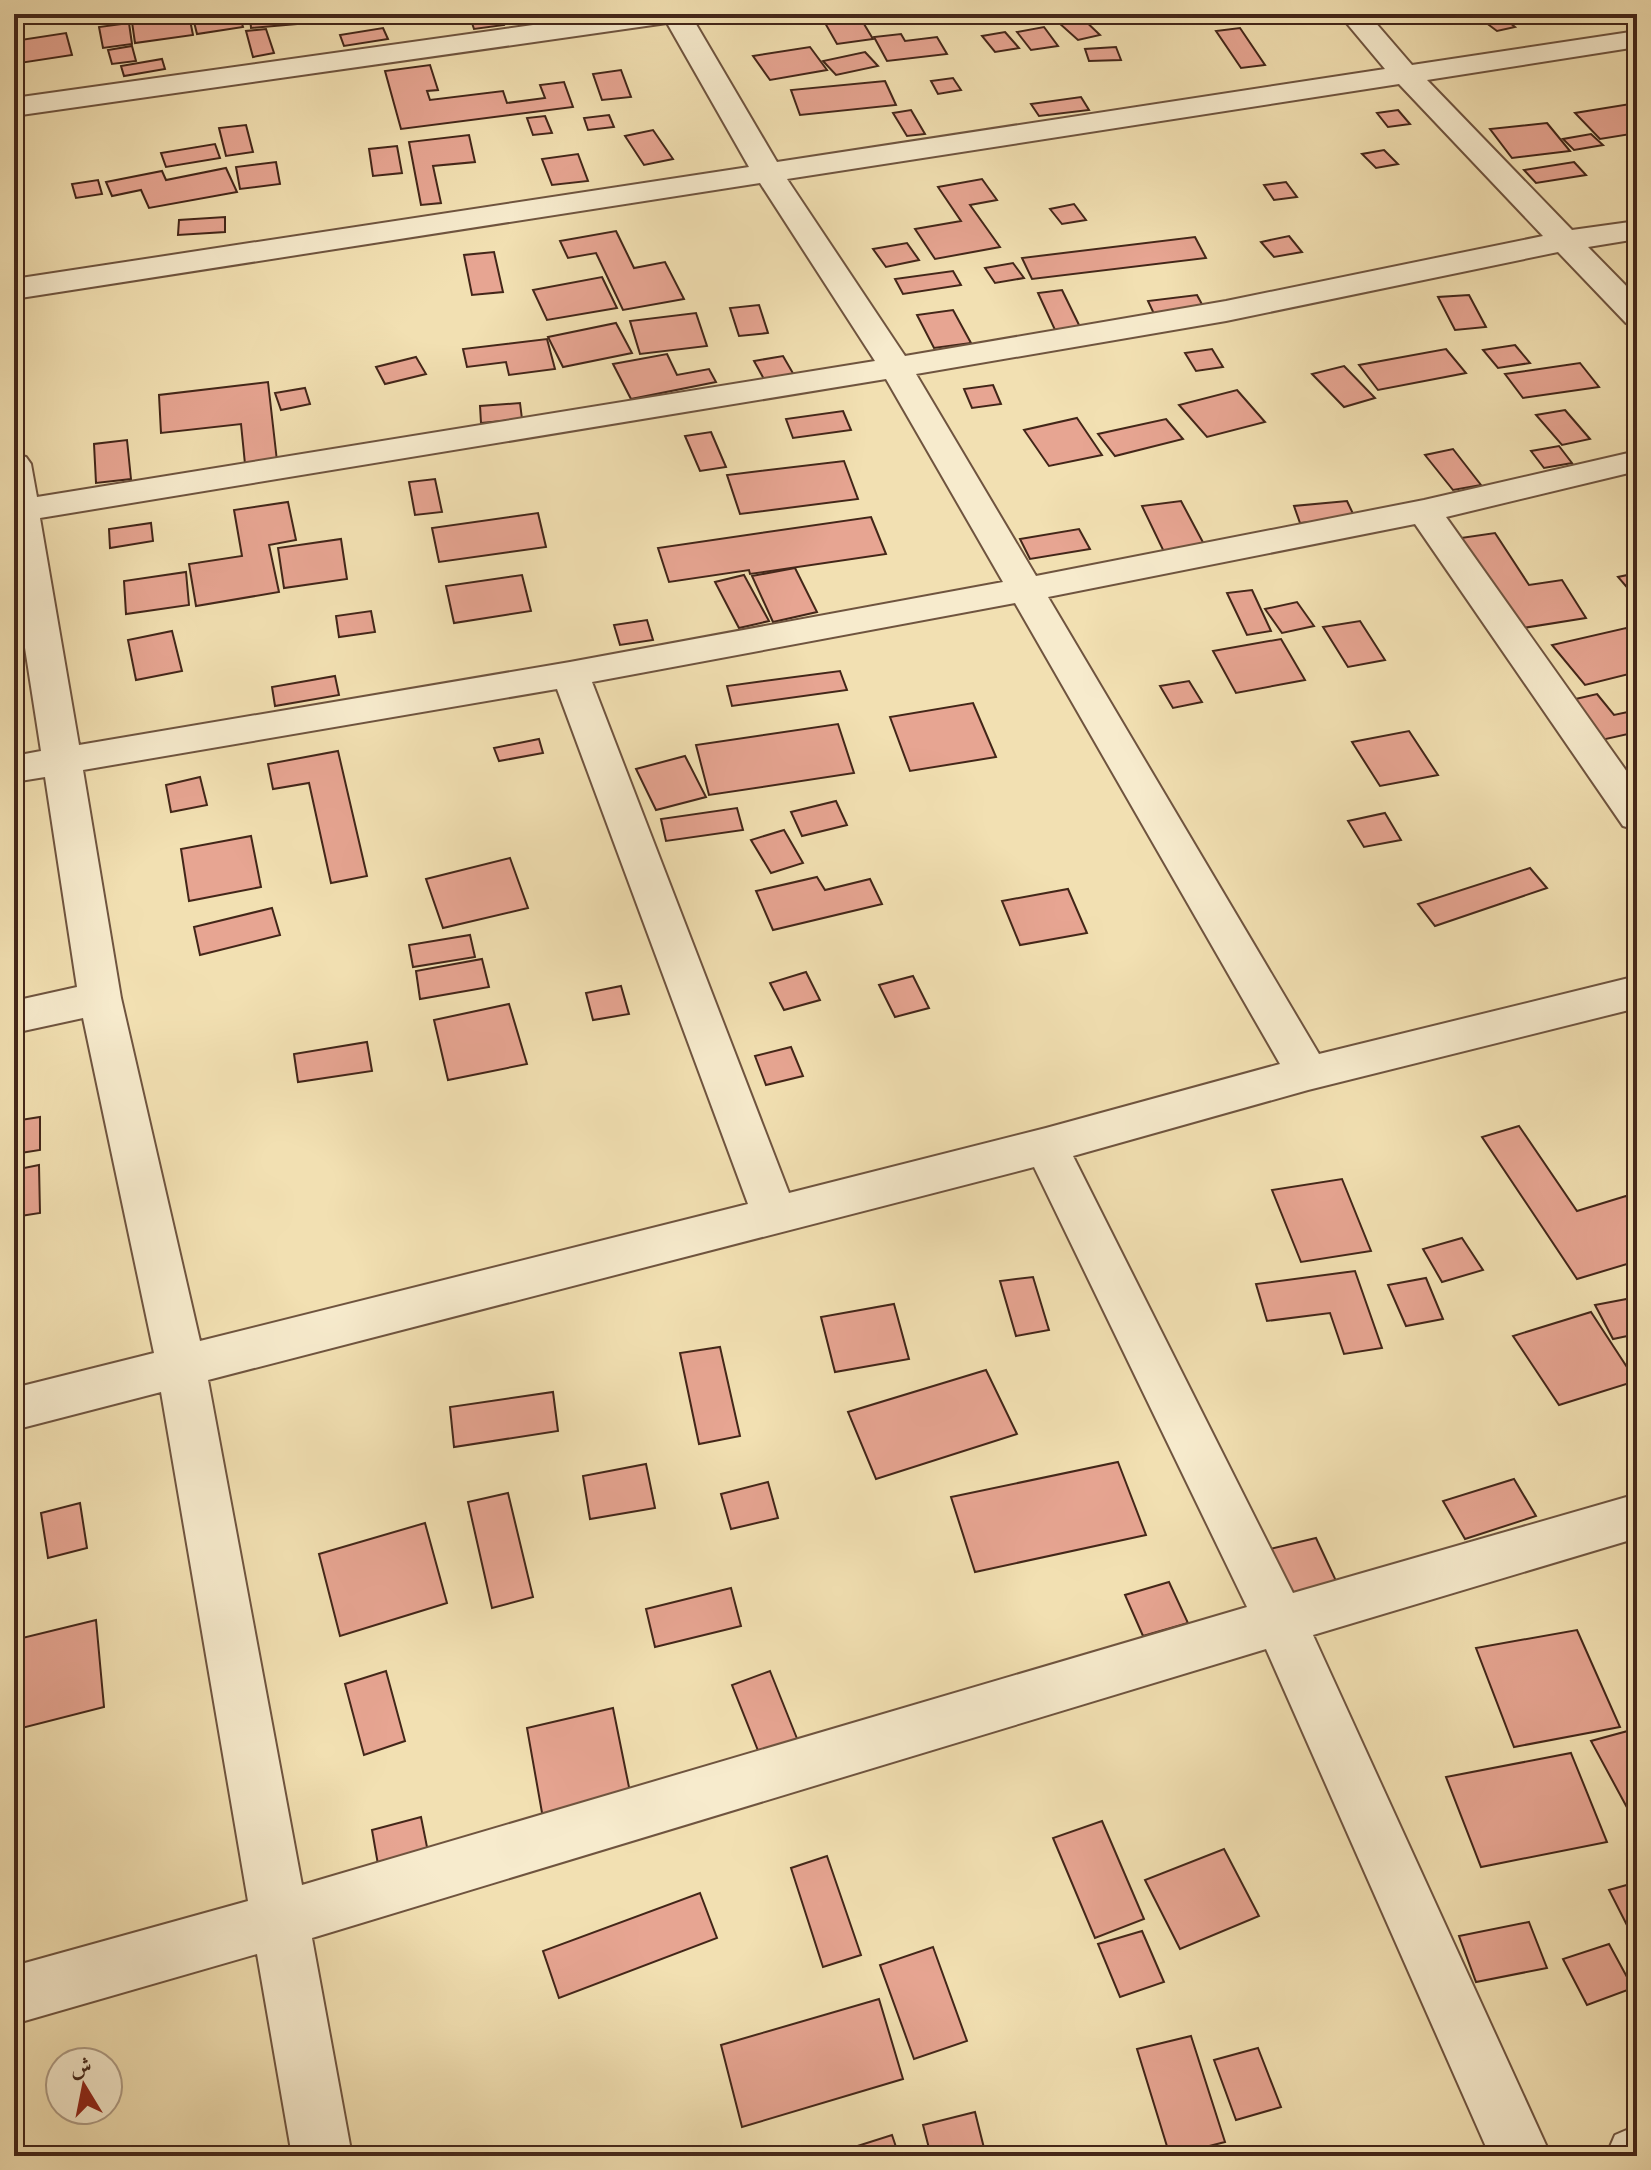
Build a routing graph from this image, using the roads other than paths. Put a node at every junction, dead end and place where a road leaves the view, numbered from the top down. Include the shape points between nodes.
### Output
1 (673, 14) edge
2 (1353, 14) edge
3 (1637, 39) edge
4 (1404, 73) junction
5 (14, 107) edge
6 (768, 173) junction
7 (1637, 230) edge
8 (1564, 241) junction
9 (14, 289) edge
10 (1637, 316) edge
11 (896, 368) junction
12 (14, 464) edge
13 (1624, 464) edge
14 (1637, 497) edge
15 (1424, 511) junction
16 (18, 512) edge
17 (1023, 590) junction
18 (570, 674) junction
19 (61, 759) junction
20 (14, 769) edge
21 (1637, 816) edge
22 (1637, 992) edge
23 (100, 998) junction
24 (14, 1017) edge
25 (1308, 1073) junction
26 (1046, 1146) junction
27 (774, 1213) junction
28 (181, 1366) junction
29 (14, 1409) edge
30 (1637, 1516) edge
31 (1279, 1618) junction
32 (282, 1921) junction
33 (14, 1995) edge
34 (322, 2156) edge
35 (1521, 2156) edge

1 - 5 street
1 - 6 street
2 - 4 street
3 - 4 street
4 - 6 street
4 - 8 street
6 - 9 street
6 - 11 street
7 - 8 street
8 - 10 street
8 - 11 street via 1226,311
11 - 16 street
11 - 17 street
12 - 16 street
13 - 14 street
13 - 15 street
15 - 17 street
15 - 21 street
16 - 19 street
17 - 18 street
17 - 25 street
18 - 19 street
18 - 27 street
19 - 20 street
19 - 23 street
22 - 25 street
23 - 24 street
23 - 28 street
25 - 26 street
26 - 27 street
26 - 31 street
27 - 28 street
28 - 29 street
28 - 32 street
30 - 31 street
31 - 32 street
31 - 35 street
32 - 33 street
32 - 34 street

